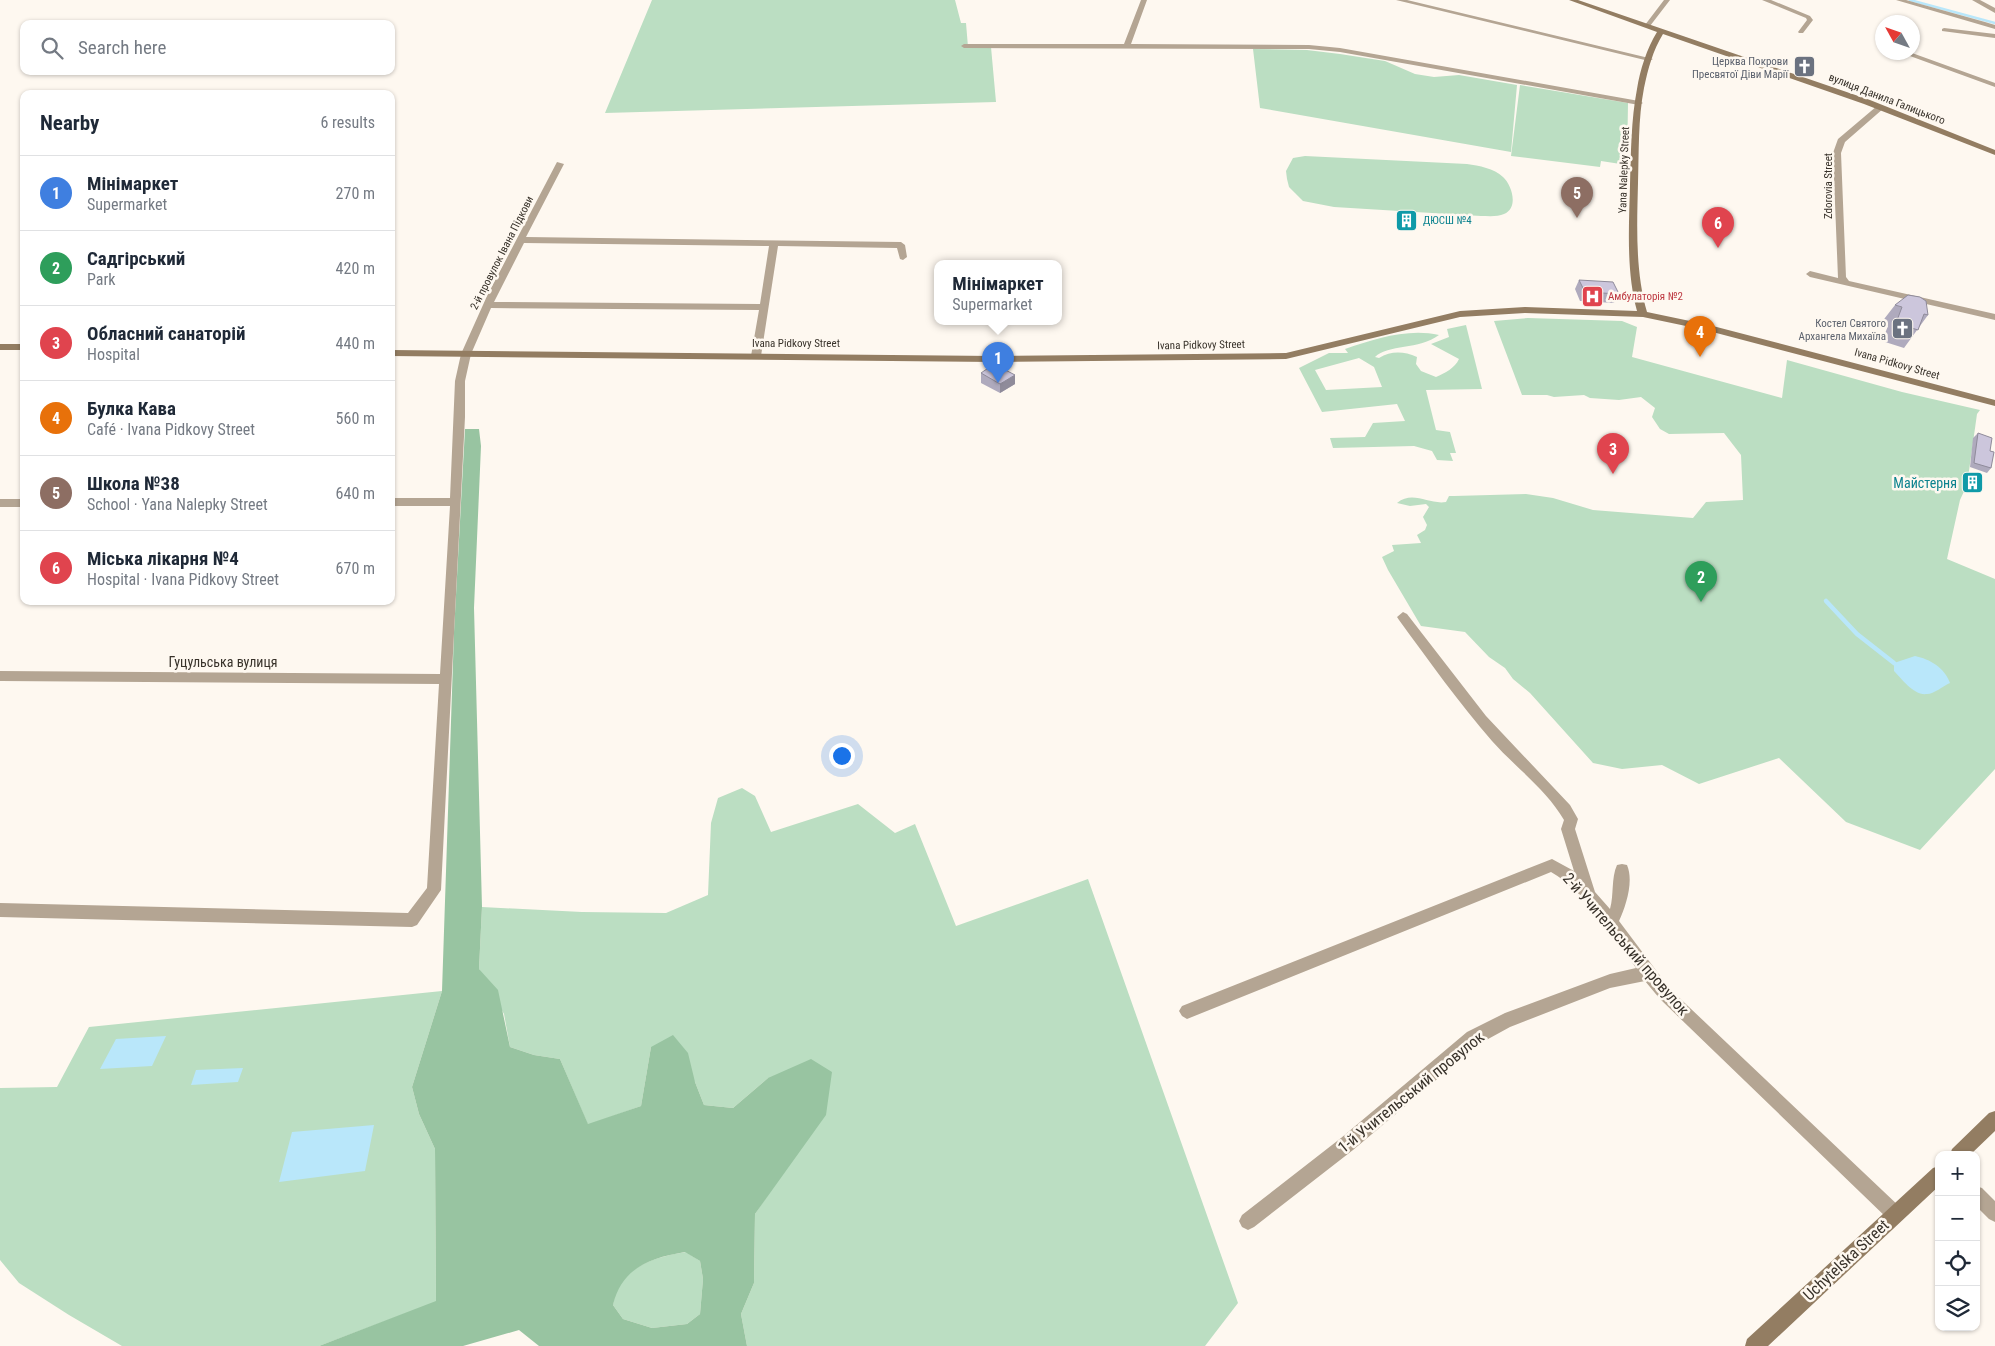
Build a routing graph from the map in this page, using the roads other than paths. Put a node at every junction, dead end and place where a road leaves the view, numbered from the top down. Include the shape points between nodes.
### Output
1 (1144, 0) edge
2 (1399, 0) edge
3 (1572, 0) edge
4 (1667, 0) edge
5 (1767, 0) edge
6 (1899, 0) edge
7 (1975, 0) edge
8 (1995, 11) edge
9 (1648, 25) junction
10 (1995, 27) edge
11 (1662, 30) junction
12 (1944, 30) dead end
13 (1801, 32) dead end
14 (1995, 36) edge
15 (1126, 45) junction
16 (964, 46) dead end
17 (1920, 58) edge
18 (1649, 59) junction
19 (1995, 85) edge
20 (1639, 103) junction
21 (1880, 108) junction
22 (1995, 153) edge
23 (560, 164) dead end
24 (521, 240) junction
25 (774, 244) junction
26 (903, 257) dead end
27 (1810, 274) dead end
28 (1845, 281) junction
29 (488, 304) junction
30 (765, 306) junction
31 (1643, 314) junction
32 (1995, 317) edge
33 (0, 347) edge
34 (20, 348) edge
35 (395, 353) edge
36 (466, 354) junction
37 (756, 356) junction
38 (1995, 403) edge
39 (395, 502) edge
40 (454, 502) junction
41 (0, 503) edge
42 (20, 503) edge
43 (1403, 617) dead end
44 (0, 676) edge
45 (445, 679) junction
46 (1622, 870) dead end
47 (1590, 897) junction
48 (0, 910) edge
49 (1611, 923) junction
50 (1648, 973) junction
51 (1187, 1011) dead end
52 (1995, 1119) edge
53 (1962, 1151) edge
54 (1935, 1178) edge
55 (1978, 1196) edge
56 (1995, 1213) edge
57 (1895, 1214) junction
58 (1248, 1221) dead end
59 (1754, 1346) edge

1 - 15 street
2 - 18 street
3 - 9 street, вулиця Данила Галицького
4 - 9 street
5 - 13 street via 1808,17 1810,20
6 - 10 street
7 - 8 street
9 - 11 street, вулиця Данила Галицького
11 - 18 street, Yana Nalepky Street
11 - 21 street, вулиця Данила Галицького
12 - 14 street
15 - 16 street
15 - 20 street via 1340,50
17 - 19 street
18 - 20 street, Yana Nalepky Street
20 - 31 street, Yana Nalepky Street via 1633,210 1638,302
21 - 22 street, вулиця Данила Галицького
21 - 28 street, Zdorovia Street via 1841,141 1837,153 1839,233
23 - 24 street, 2-й провулок Івана Підкови
24 - 25 street
24 - 29 street, 2-й провулок Івана Підкови
25 - 26 street via 901,245
25 - 30 street
27 - 28 street
28 - 32 street
29 - 30 street
29 - 36 street, 2-й провулок Івана Підкови
30 - 37 street
31 - 37 street, Ivana Pidkovy Street via 1525,310 1460,314 1286,356 994,359
31 - 38 street, Ivana Pidkovy Street via 1706,327
33 - 34 street
35 - 36 street, Ivana Pidkovy Street
36 - 37 street, Ivana Pidkovy Street
36 - 40 street, 2-й провулок Івана Підкови via 460,381
39 - 40 street
40 - 45 street, 2-й провулок Івана Підкови
41 - 42 street
43 - 47 street via 1510,753 1564,805 1571,819 1568,829
44 - 45 street, Гуцульська вулиця
45 - 48 street, 2-й провулок Івана Підкови via 434,890 412,920
46 - 49 street via 1619,907
47 - 49 street, 2-й Учительський провулок
47 - 51 street, 2-й Учительський провулок via 1571,876 1552,865
49 - 50 street, 2-й Учительський провулок
50 - 57 street, 2-й Учительський провулок via 1683,1012
50 - 58 street, 1-й Учительський провулок via 1610,981 1557,1000 1473,1038 1347,1144
52 - 53 street
54 - 57 street, Uchytelska Street
55 - 56 street
57 - 59 street, Uchytelska Street

